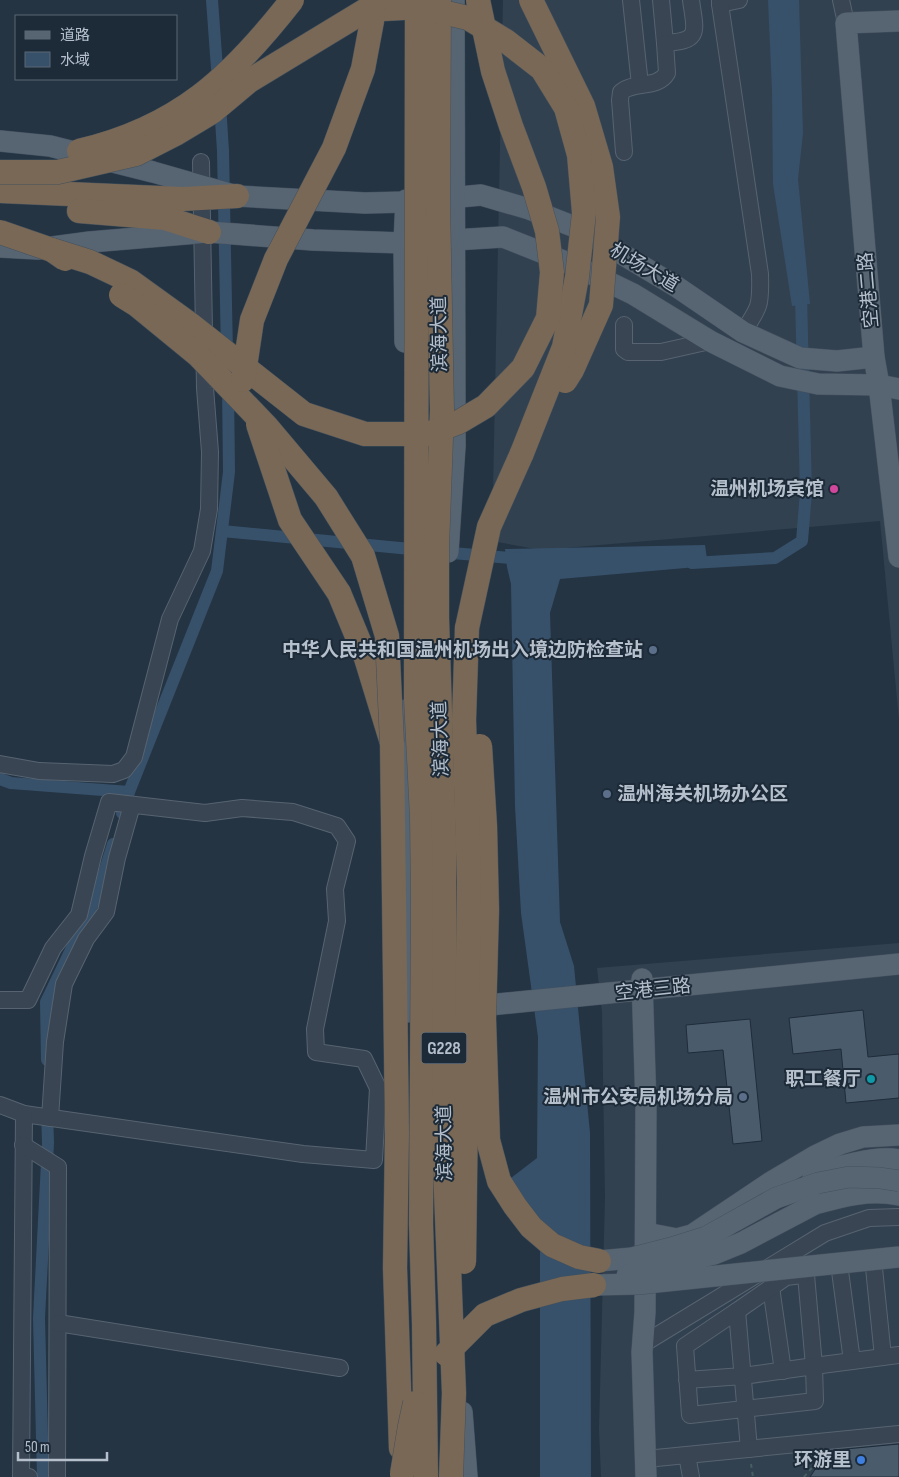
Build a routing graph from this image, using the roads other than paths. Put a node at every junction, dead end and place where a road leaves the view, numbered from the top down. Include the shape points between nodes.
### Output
1 (292, 0) edge
2 (374, 0) edge
3 (407, 0) edge
4 (417, 0) edge
5 (439, 0) edge
6 (454, 0) edge
7 (478, 0) edge
8 (531, 0) edge
9 (631, 0) edge
10 (661, 0) edge
11 (691, 0) edge
12 (738, 0) edge
13 (841, 0) edge
14 (720, 2) edge
15 (899, 21) edge
16 (846, 23) junction
17 (665, 43) junction
18 (640, 85) junction
19 (0, 141) edge
20 (624, 152) dead end
21 (201, 162) dead end
22 (0, 171) edge
23 (0, 191) edge
24 (227, 195) junction
25 (455, 198) junction
26 (406, 202) junction
27 (0, 207) edge
28 (140, 207) junction
29 (0, 232) edge
30 (219, 233) junction
31 (455, 239) junction
32 (404, 243) junction
33 (0, 247) edge
34 (52, 250) junction
35 (624, 325) dead end
36 (743, 332) junction
37 (710, 340) junction
38 (874, 357) junction
39 (889, 387) edge
40 (522, 453) junction
41 (899, 556) edge
42 (467, 628) junction
43 (392, 743) junction
44 (0, 764) edge
45 (128, 804) junction
46 (899, 952) edge
47 (899, 964) edge
48 (643, 985) junction
49 (0, 1000) edge
50 (456, 1001) junction
51 (407, 1005) junction
52 (0, 1105) edge
53 (41, 1117) junction
54 (899, 1135) edge
55 (23, 1145) junction
56 (899, 1160) edge
57 (899, 1181) edge
58 (899, 1195) edge
59 (815, 1204) junction
60 (899, 1217) edge
61 (646, 1233) junction
62 (899, 1257) edge
63 (639, 1260) junction
64 (599, 1261) joint
65 (899, 1266) edge
66 (874, 1268) junction
67 (840, 1271) junction
68 (806, 1275) junction
69 (594, 1285) junction
70 (772, 1287) junction
71 (738, 1311) junction
72 (58, 1323) junction
73 (643, 1344) junction
74 (891, 1356) edge
75 (852, 1361) junction
76 (814, 1366) junction
77 (340, 1368) dead end
78 (783, 1370) junction
79 (743, 1376) junction
80 (687, 1380) junction
81 (454, 1393) junction
82 (746, 1409) junction
83 (899, 1434) edge
84 (749, 1449) junction
85 (687, 1455) junction
86 (646, 1468) edge
87 (403, 1476) edge
88 (29, 1477) edge
89 (57, 1477) edge
90 (426, 1477) edge
91 (450, 1477) edge
92 (467, 1477) edge
93 (691, 1477) edge

1 - 22 highway, bridge via 267,33 218,83 162,122 100,146
2 - 43 highway, bridge via 363,69 334,148 276,259 252,320 243,380 290,520 339,593 366,658
3 - 26 main road
4 - 90 highway, 滨海大道 / G228, bridge via 416,699 422,817 420,1205
5 - 81 highway, 滨海大道 / G228, bridge via 442,410 437,548 444,838 445,1167
6 - 25 main road
7 - 34 highway, bridge via 493,71 548,231 552,272 548,318 523,368 486,406 459,422 428,434 365,434 304,414 130,281 90,262
8 - 40 highway, bridge via 583,106 601,167 608,217 601,305 572,370
9 - 18 street
10 - 17 street
11 - 17 street via 693,35 682,42
12 - 14 street
13 - 16 street
14 - 36 street via 760,274 761,297
15 - 16 main road
16 - 38 main road, 空港二路
17 - 18 street via 665,76 654,83
18 - 20 street via 624,89 620,95
19 - 24 main road, 机场大道 via 50,146
21 - 44 street via 210,509 202,551 170,620 134,758 124,770 113,774 39,771
22 - 40 highway, bridge via 58,172 136,154 212,112 249,82 366,10 421,7 468,18 506,40 542,69 566,108 579,155 584,214 564,347
23 - 28 highway
24 - 26 main road, 机场大道 via 365,204
24 - 28 highway
25 - 26 main road, 机场大道
25 - 31 main road
25 - 36 main road, 机场大道 via 481,195 580,229 677,286
26 - 32 main road
27 - 28 highway via 82,211
28 - 30 highway via 165,218
29 - 34 highway, bridge
30 - 32 main road, 机场大道
30 - 33 main road, 机场大道 via 38,249
31 - 32 main road, 机场大道
31 - 37 main road, 机场大道 via 503,237 571,264 633,294
31 - 50 main road via 455,446 447,568
32 - 51 main road
34 - 43 highway, bridge via 137,305 198,356 267,427 326,497 363,556 388,636
35 - 37 street via 623,344 628,352 661,352
36 - 38 main road, 机场大道 via 800,358 837,361
37 - 39 main road, 机场大道 via 780,376 818,384
38 - 39 main road, 空港二路
39 - 41 main road, 空港二路
40 - 42 highway via 489,527
42 - 64 highway, bridge via 476,698 485,826 484,1019 488,1140 499,1182 531,1227 552,1244 579,1258
42 - 81 highway, bridge via 464,720 469,882 464,1304
43 - 87 highway, bridge via 397,1133 395,1268
45 - 49 street via 110,802 79,915 53,948 28,1000
45 - 53 street via 106,912 86,939 64,984
45 - 53 street via 205,813 242,808 292,812 337,826 347,841 335,889 337,921 315,1029 316,1052 364,1059 378,1088 374,1160 303,1154
46 - 48 main road, 空港三路
47 - 48 main road, 空港三路
48 - 50 main road, 空港三路
48 - 61 main road
50 - 51 main road, 空港三路
50 - 92 main road via 462,1411
51 - 87 main road
52 - 53 street
53 - 55 street
54 - 61 main road via 862,1137 815,1156 692,1235 677,1239
55 - 72 street via 58,1167
55 - 88 street via 21,1476
56 - 63 main road via 876,1159 816,1176 713,1246 673,1260
57 - 63 main road, bridge via 849,1177 818,1182 776,1198 706,1237
58 - 59 main road via 862,1193
59 - 63 main road, bridge via 699,1252
59 - 69 main road, bridge via 714,1254
60 - 73 street via 868,1218 825,1233
61 - 63 main road
62 - 69 main road, bridge via 658,1282
63 - 64 main road
63 - 73 main road
65 - 66 street
66 - 67 street
66 - 74 street
67 - 68 street
67 - 75 street
68 - 70 street via 786,1277
68 - 76 street
69 - 87 highway, bridge via 521,1300 485,1316 446,1353 417,1395
70 - 71 street
70 - 78 street
71 - 79 street
71 - 80 street via 685,1346
72 - 77 street
72 - 89 street
73 - 86 main road
74 - 75 street
75 - 76 street
76 - 78 street
76 - 82 street via 815,1401
78 - 79 street
79 - 80 street
79 - 82 street
80 - 82 street via 690,1415
81 - 91 highway, 滨海大道 / G228, bridge
82 - 84 street
83 - 84 street
84 - 85 street
85 - 86 street
85 - 93 street

